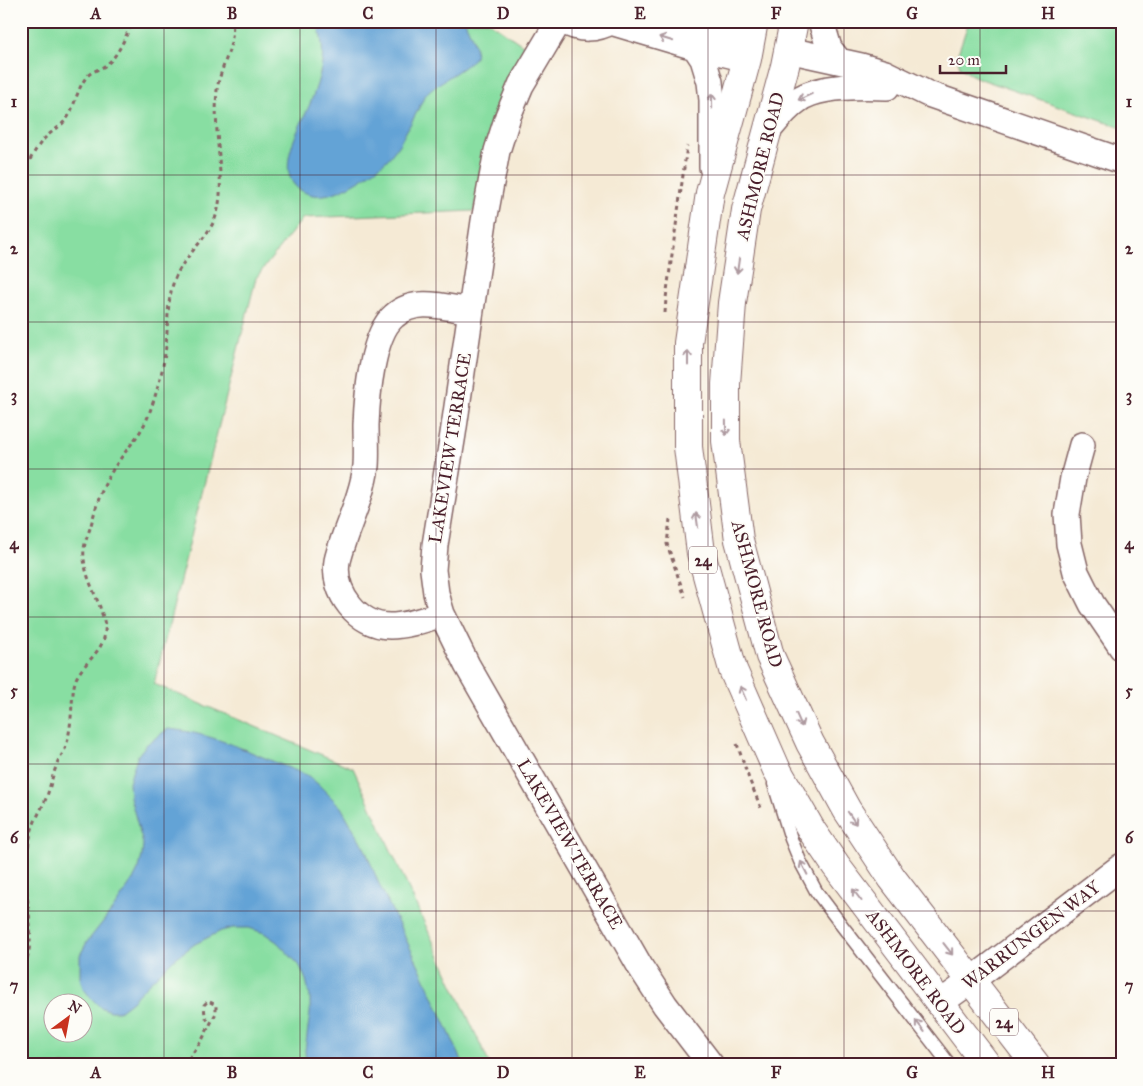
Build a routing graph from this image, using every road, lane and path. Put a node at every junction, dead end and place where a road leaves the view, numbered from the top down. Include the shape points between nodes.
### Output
1 (133, 21) edge
2 (232, 21) edge
3 (559, 21) edge
4 (564, 21) edge
5 (684, 21) edge
6 (794, 21) edge
7 (821, 21) edge
8 (611, 22) edge
9 (751, 40) edge
10 (695, 47) junction
11 (787, 58) junction
12 (839, 61) junction
13 (887, 87) junction
14 (928, 94) junction
15 (768, 131) junction
16 (1122, 161) edge
17 (21, 173) edge
18 (712, 185) junction
19 (470, 311) junction
20 (1082, 445) dead end
21 (442, 614) junction
22 (1122, 648) edge
23 (759, 731) junction
24 (1122, 866) edge
25 (21, 973) edge
26 (972, 980) junction
27 (940, 1003) junction
28 (210, 1024) junction
29 (90, 1065) edge
30 (126, 1065) edge
31 (184, 1065) edge
32 (711, 1065) edge
33 (950, 1065) edge
34 (987, 1065) edge
35 (1036, 1065) edge

1 - 17 path via 113,58 86,78 66,119 45,137
2 - 25 path via 232,41 221,72 216,103 219,205 214,221 178,271 168,305 163,363 149,414 134,442 110,473 84,549 85,566 106,632 77,678 65,748 31,830 26,884 31,936 29,954
3 - 19 street, LAKEVIEW TERRACE via 521,85 506,124 494,165
4 - 8 street via 589,29
5 - 9 street
6 - 11 main road, ASHMORE ROAD / 24
7 - 12 street via 829,48
10 -> 8 street
9 - 10 street
9 - 11 main road
9 - 18 main road, ASHMORE ROAD / 24
18 -> 10 street via 710,82
11 - 12 street
11 - 13 street via 858,82
11 - 15 main road, ASHMORE ROAD / 24
12 - 14 street via 885,73
13 - 14 street
13 -> 15 street via 843,88 808,95 793,104
14 - 16 street
15 -> 26 main road, ASHMORE ROAD / 24 via 746,210 732,303 726,384 726,440 739,540 770,656 810,743 847,810 892,878
23 -> 18 main road, ASHMORE ROAD / 24 via 733,670 702,553 688,447 688,343
19 - 21 street, LAKEVIEW TERRACE via 434,545 436,594
19 - 21 street via 426,304 413,306 395,314 384,330 377,348 369,393 364,478 337,563 338,584 344,596 352,609 370,621 393,626
20 - 22 street via 1067,514 1069,544 1076,572 1092,604
21 - 32 street, LAKEVIEW TERRACE via 467,665 641,968
27 -> 23 main road, ASHMORE ROAD / 24 via 821,845 776,768
33 -> 23 lane via 816,891 790,839
24 - 26 street, WARRUNGEN WAY
26 - 27 street, WARRUNGEN WAY
26 - 35 main road, ASHMORE ROAD / 24
27 - 34 main road, ASHMORE ROAD / 24
28 - 28 path via 216,1005 208,1001 204,1005
28 - 31 path
29 - 30 path

